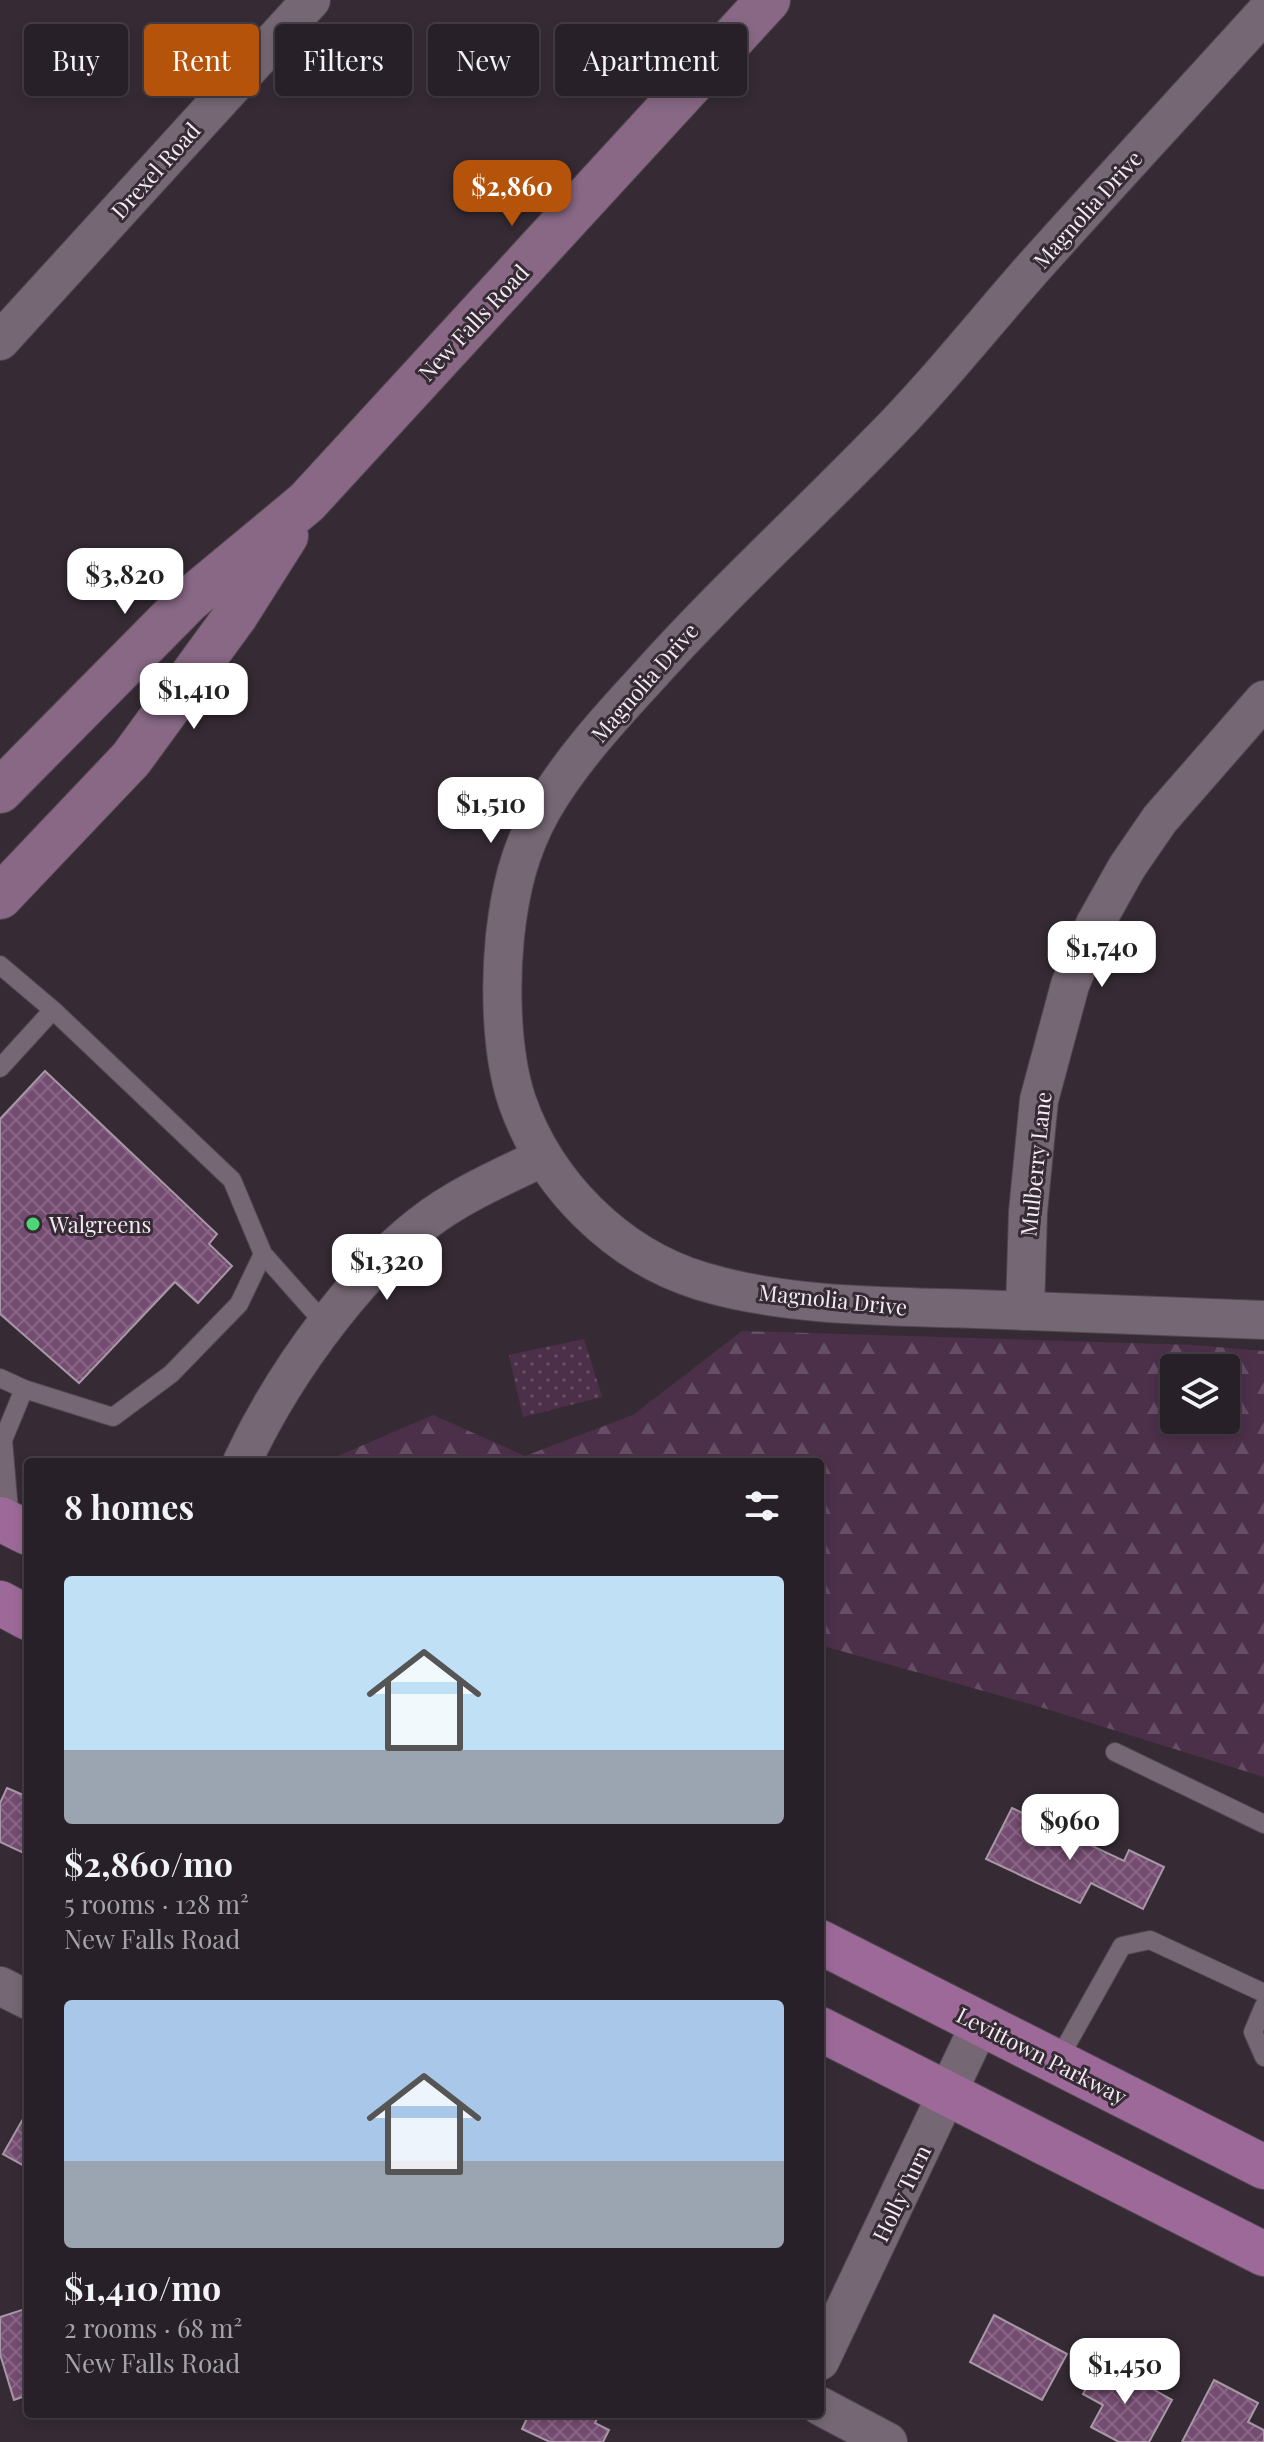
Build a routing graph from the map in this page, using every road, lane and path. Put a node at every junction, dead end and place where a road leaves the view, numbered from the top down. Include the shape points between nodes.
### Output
1 (311, 0) edge
2 (768, 0) edge
3 (1264, 14) edge
4 (0, 341) edge
5 (307, 502) junction
6 (1264, 700) edge
7 (0, 791) edge
8 (0, 897) edge
9 (0, 965) edge
10 (53, 1010) junction
11 (0, 1068) edge
12 (543, 1157) junction
13 (263, 1254) junction
14 (1025, 1311) junction
15 (1264, 1320) edge
16 (326, 1325) junction
17 (0, 1378) edge
18 (24, 1389) junction
19 (244, 1458) edge
20 (13, 1525) edge
21 (0, 1603) edge
22 (24, 1616) edge
23 (1115, 1752) dead end
24 (1264, 1824) edge
25 (824, 1944) edge
26 (0, 1986) edge
27 (1264, 1993) edge
28 (24, 1998) edge
29 (1264, 2006) edge
30 (980, 2024) junction
31 (824, 2031) edge
32 (1264, 2057) edge
33 (1057, 2062) junction
34 (948, 2095) junction
35 (1264, 2167) edge
36 (1264, 2254) edge
37 (824, 2353) edge
38 (824, 2408) edge
39 (888, 2442) edge

1 - 4 street, Drexel Road
2 - 5 main road, New Falls Road
3 - 12 street, Magnolia Drive via 882,439 693,626 602,727 543,808 510,891 501,971 515,1095
5 - 7 main road, New Falls Road via 189,600
5 - 8 main road, New Falls Road via 236,615 131,759
6 - 14 street, Mulberry Lane via 1160,819 1127,867 1095,924 1070,985 1039,1100
9 - 10 lane
10 - 11 lane
10 - 13 lane via 232,1180
12 - 14 street, Magnolia Drive via 579,1203 620,1240 660,1265 702,1281 783,1298
12 - 16 street via 455,1201 408,1236
13 - 16 lane
13 - 18 lane via 239,1304 171,1374 113,1417
14 - 15 street, Magnolia Drive
16 - 19 street
17 - 18 lane
18 - 20 lane via 3,1440
21 - 22 main road
23 - 24 lane
25 - 30 main road, Levittown Parkway
26 - 28 street
27 - 33 lane via 1150,1940 1122,1946
29 - 32 lane via 1253,2032
30 - 33 main road, Levittown Parkway
30 - 34 street, Holly Turn
31 - 34 main road
33 - 35 main road, Levittown Parkway
34 - 36 main road
34 - 37 street, Holly Turn
38 - 39 street

